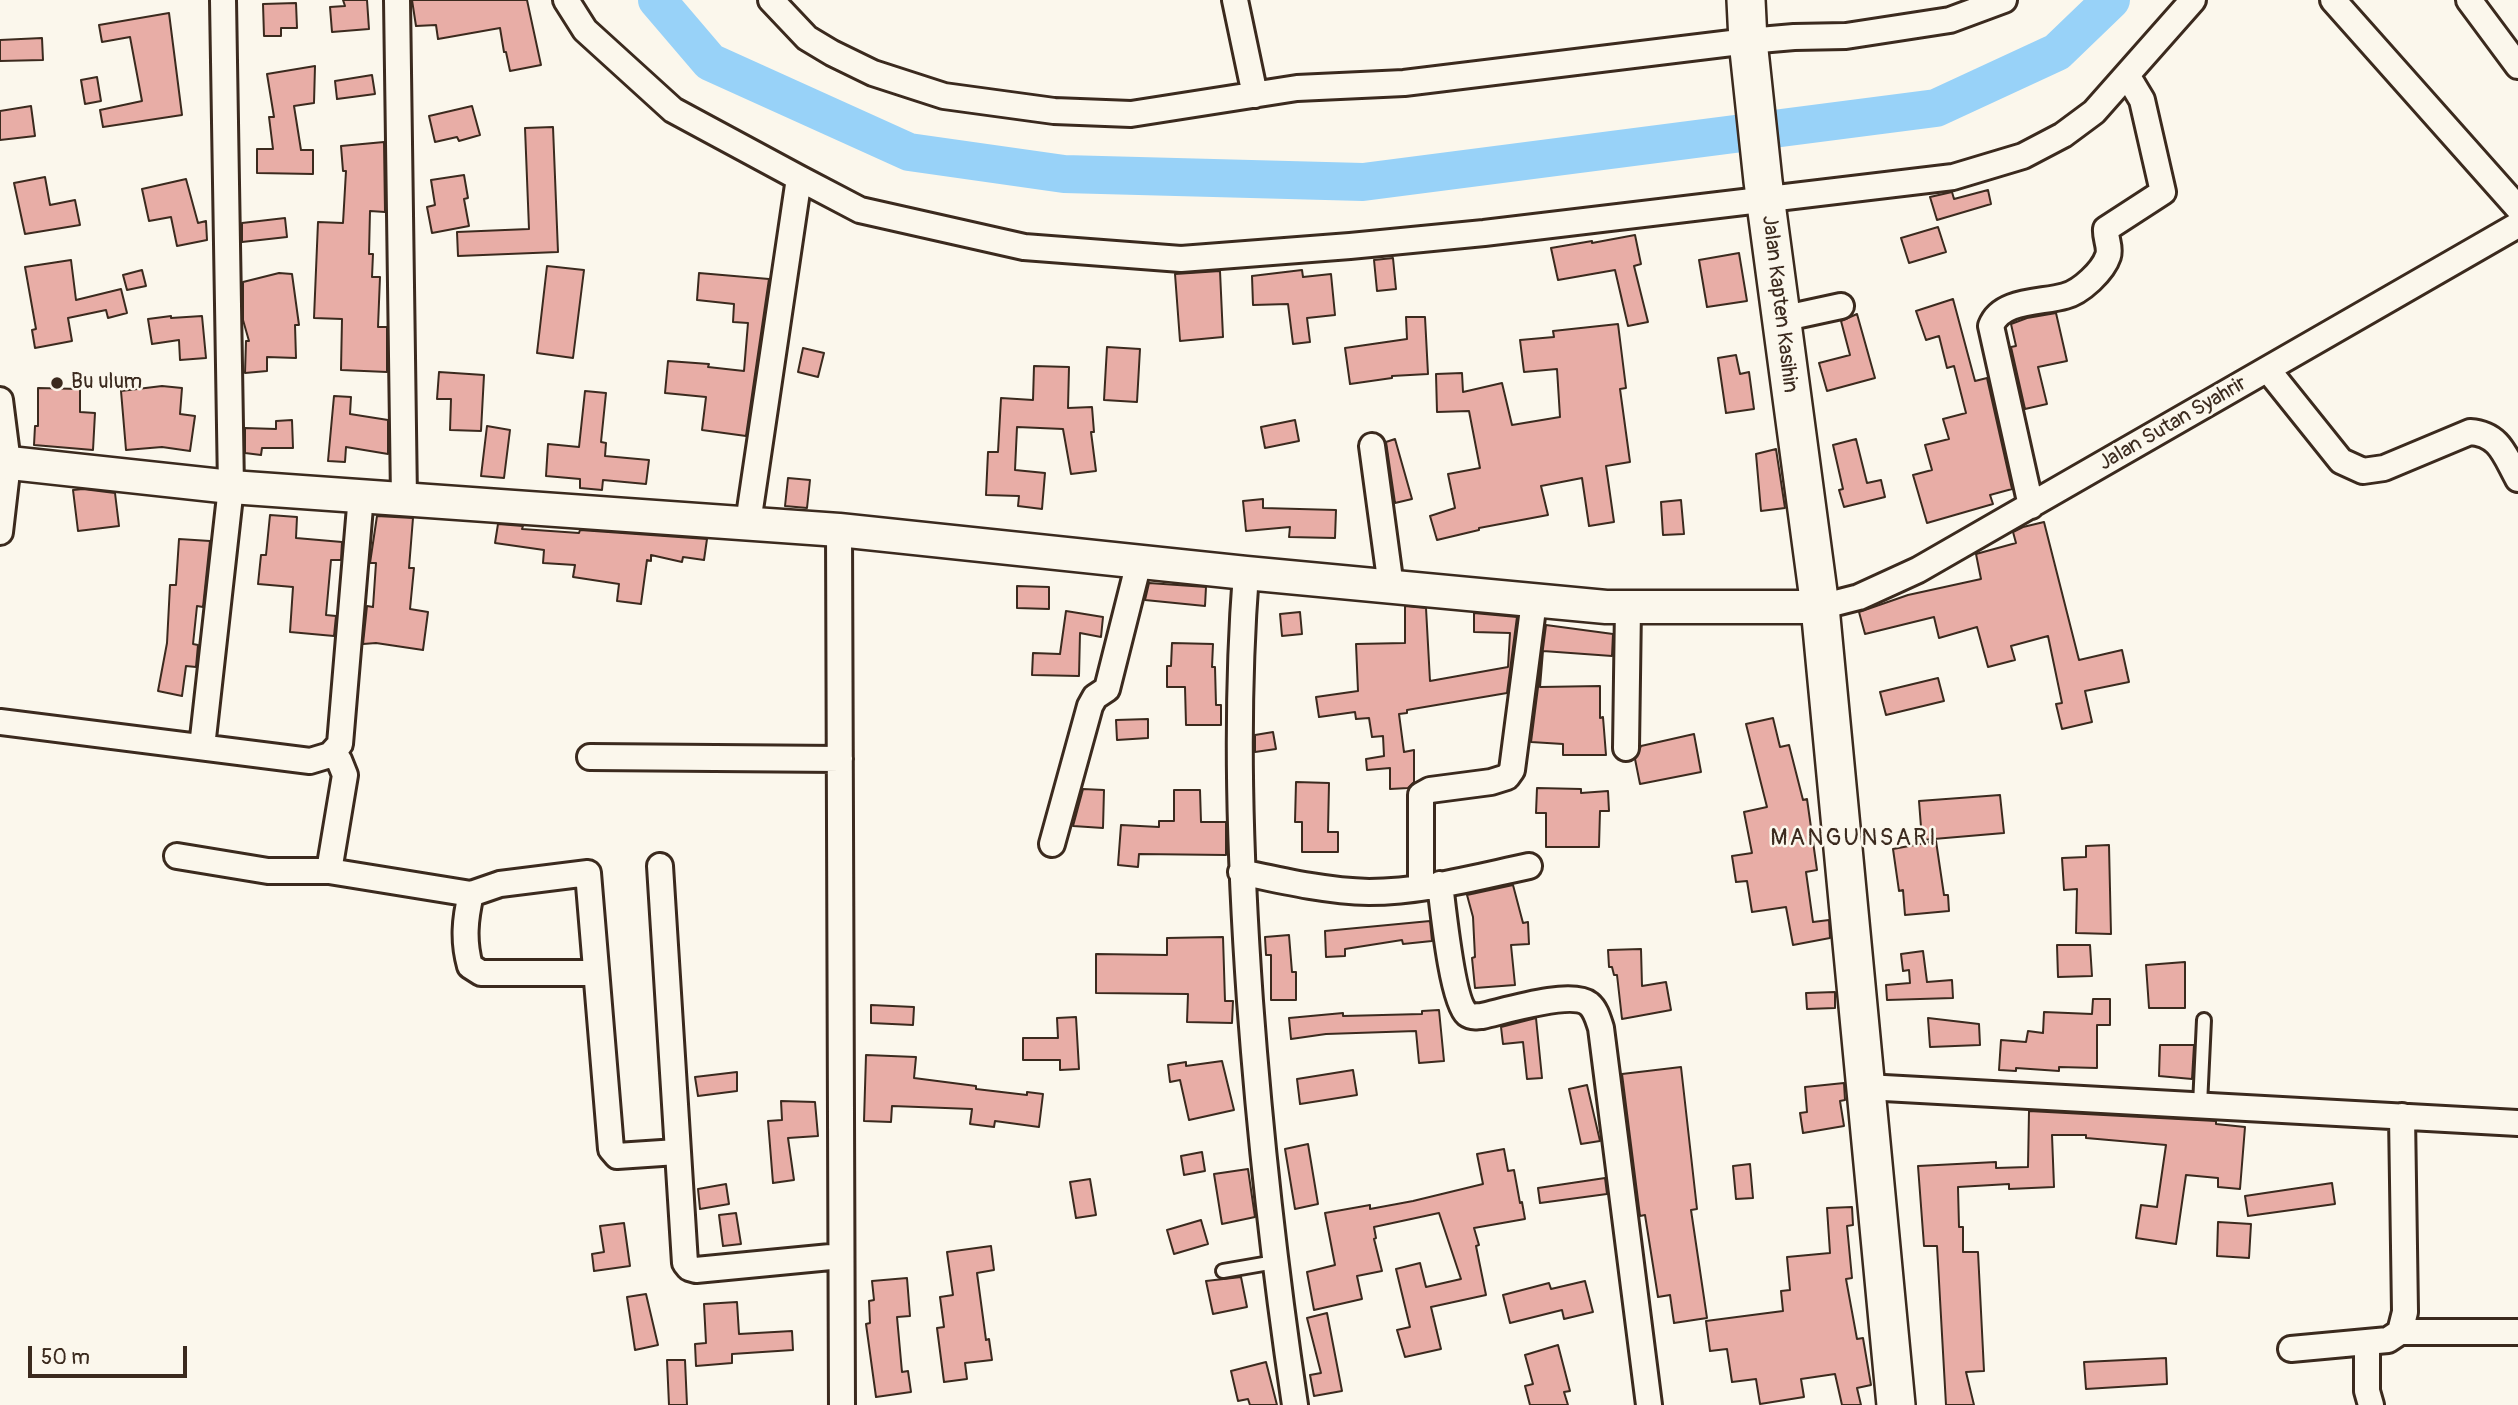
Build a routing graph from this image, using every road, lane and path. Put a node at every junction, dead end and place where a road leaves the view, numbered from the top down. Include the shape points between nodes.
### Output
1 (223, 0) edge
2 (397, 0) edge
3 (566, 0) edge
4 (771, 0) edge
5 (1235, 0) edge
6 (1746, 0) edge
7 (2004, 0) edge
8 (2193, 0) edge
9 (2333, 0) edge
10 (2469, 0) edge
11 (1748, 45) junction
12 (2518, 66) edge
13 (2127, 75) junction
14 (1255, 95) junction
15 (799, 178) junction
16 (1764, 190) junction
17 (2518, 208) edge
18 (2518, 225) edge
19 (1841, 306) dead end
20 (1781, 319) junction
21 (2268, 370) junction
22 (0, 400) edge
23 (1372, 446) dead end
24 (4, 463) edge
25 (2518, 480) edge
26 (231, 487) junction
27 (361, 495) junction
28 (404, 498) junction
29 (2031, 506) junction
30 (748, 523) junction
31 (839, 530) junction
32 (0, 532) edge
33 (1139, 562) junction
34 (1246, 573) junction
35 (1391, 587) junction
36 (1534, 601) junction
37 (1628, 607) junction
38 (1819, 607) junction
39 (0, 722) edge
40 (202, 747) junction
41 (1626, 748) dead end
42 (330, 755) junction
43 (590, 758) dead end
44 (840, 759) junction
45 (1052, 845) dead end
46 (177, 856) dead end
47 (660, 866) dead end
48 (1529, 866) dead end
49 (329, 872) junction
50 (1241, 872) junction
51 (1431, 886) junction
52 (471, 894) junction
53 (596, 974) junction
54 (2204, 1020) dead end
55 (1866, 1087) junction
56 (2200, 1105) junction
57 (2402, 1115) junction
58 (2518, 1123) edge
59 (677, 1152) junction
60 (841, 1256) junction
61 (1276, 1262) junction
62 (1223, 1271) dead end
63 (2400, 1332) junction
64 (2518, 1332) edge
65 (2368, 1342) junction
66 (2291, 1349) dead end
67 (842, 1405) edge
68 (1295, 1405) edge
69 (1649, 1405) edge
70 (1896, 1405) edge
71 (2371, 1405) edge

1 - 26 street
2 - 28 street
3 - 15 street via 585,30 673,110
4 - 14 street via 807,37 832,54 944,96 1054,111 1131,114
5 - 14 street
6 - 11 main road, Jalan Kapten Kasihin
7 - 11 street via 1950,20
8 - 13 street
9 - 17 street
10 - 12 street
11 - 14 street
11 - 16 main road, Jalan Kapten Kasihin
13 - 16 street via 2094,112 2023,156 1953,177
13 - 29 street via 2142,100 2163,192 2106,229 2109,251 2101,271 2069,296 2007,308 1991,326
15 - 16 street via 860,210 1024,247 1181,259 1484,233
15 - 30 street
16 - 20 main road, Jalan Kapten Kasihin
18 - 21 street, Jalan Sutan Syahrir
19 - 20 street
20 - 38 main road, Jalan Kapten Kasihin
21 - 25 street via 2341,461 2363,471 2384,468 2470,432 2485,433 2498,443
21 - 29 street, Jalan Sutan Syahrir
22 - 24 street
23 - 35 street
24 - 26 street
24 - 32 street
26 - 27 street
26 - 40 street
27 - 28 street
27 - 42 street via 340,744
28 - 30 street
29 - 38 street, Jalan Sutan Syahrir via 1918,570 1859,597
30 - 31 street
31 - 33 street
31 - 44 street
33 - 34 street
33 - 45 street via 1107,689 1095,696 1090,706
34 - 35 street
34 - 50 street via 1240,642
35 - 36 street
36 - 37 street
36 - 51 street via 1512,770 1501,780 1421,795
37 - 38 street
37 - 41 street
38 - 55 main road, Jalan Kapten Kasihin
39 - 40 street
40 - 42 street via 310,761
42 - 49 street via 339,760 345,775
43 - 44 street
44 - 60 street
46 - 49 street via 268,870
47 - 59 street
48 - 51 street
49 - 52 street
50 - 51 street via 1342,890
50 - 61 street via 1256,1079
51 - 69 street via 1465,1013 1482,1016 1567,998 1587,1001 1595,1010 1601,1028
52 - 53 street via 465,948 470,966 481,973
52 - 53 street via 500,884 588,873
53 - 59 street via 611,1149 617,1156
54 - 56 lane
55 - 56 street
55 - 70 main road, Jalan Kapten Kasihin
56 - 57 street
57 - 58 street
57 - 63 street via 2405,1312
59 - 60 street via 682,1255 689,1268
60 - 67 street
61 - 62 lane
61 - 68 street
63 - 64 street
63 - 65 street via 2388,1340
65 - 66 street
65 - 71 street

